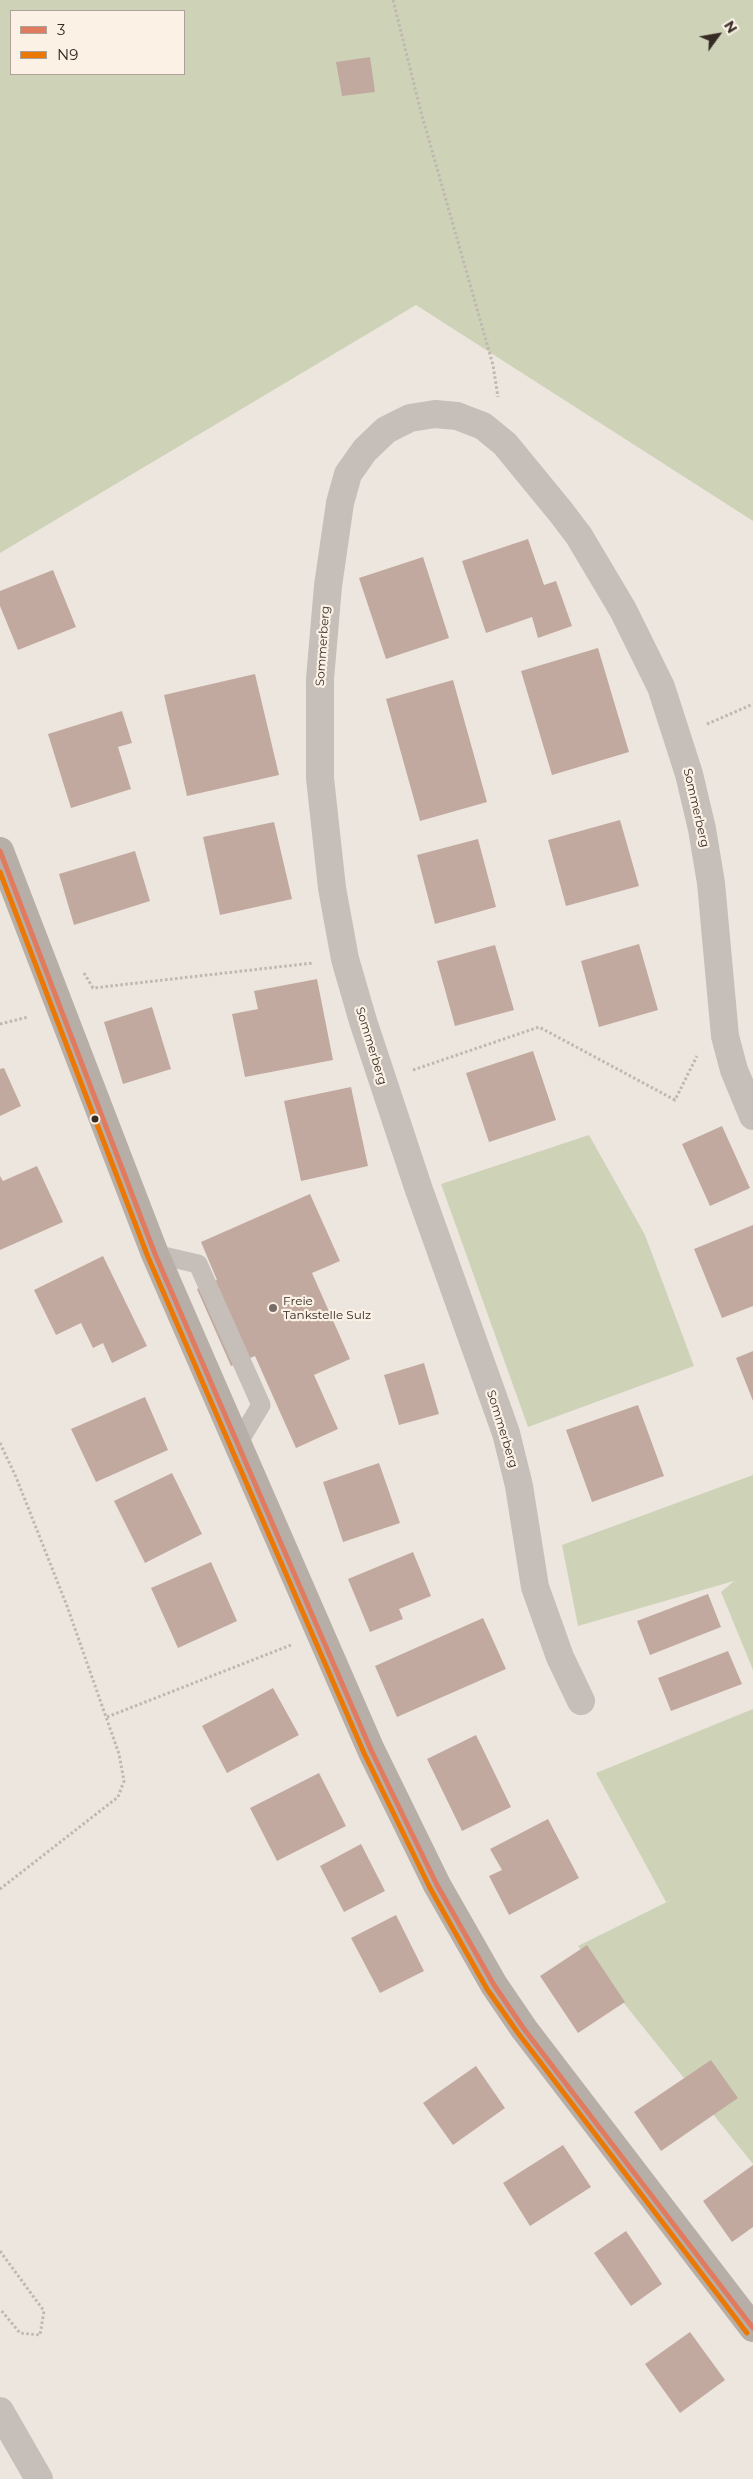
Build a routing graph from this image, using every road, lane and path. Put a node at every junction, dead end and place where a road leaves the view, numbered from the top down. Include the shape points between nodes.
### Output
1 (393, 0) edge
2 (483, 426) junction
3 (753, 704) edge
4 (678, 736) junction
5 (0, 851) edge
6 (345, 959) junction
7 (53, 984) junction
8 (721, 1010) junction
9 (22, 1019) dead end
10 (0, 1024) edge
11 (382, 1080) junction
12 (753, 1116) edge
13 (155, 1254) junction
14 (0, 1443) edge
15 (237, 1445) junction
16 (320, 1634) junction
17 (581, 1701) dead end
18 (106, 1717) junction
19 (0, 1889) edge
20 (0, 2251) edge
21 (0, 2309) edge
22 (753, 2328) edge
23 (0, 2411) edge
24 (39, 2479) edge

1 - 2 path via 421,112 493,365 499,395
2 - 4 street, Sommerberg via 521,462 578,536 623,610 648,659
2 - 6 street, Sommerberg via 457,416 435,414 410,418 386,430 365,450 348,474 340,502 321,669 320,778 332,888
3 - 4 path
4 - 8 street, Sommerberg via 702,828 711,883
5 - 7 street
6 - 7 path via 93,988 84,972
6 - 11 street, Sommerberg
7 - 13 street
8 - 11 path via 675,1100 539,1027
8 - 12 street, Sommerberg via 734,1070
9 - 10 path
11 - 17 street, Sommerberg via 506,1433 535,1587 560,1657
13 - 15 street
13 - 15 lane via 198,1264 261,1405
14 - 18 path via 46,1550
15 - 16 street
16 - 18 path
16 - 22 street via 403,1820 494,1986 551,2066
18 - 19 path via 124,1781 118,1797
20 - 21 path via 44,2311 40,2335 20,2333
23 - 24 street

